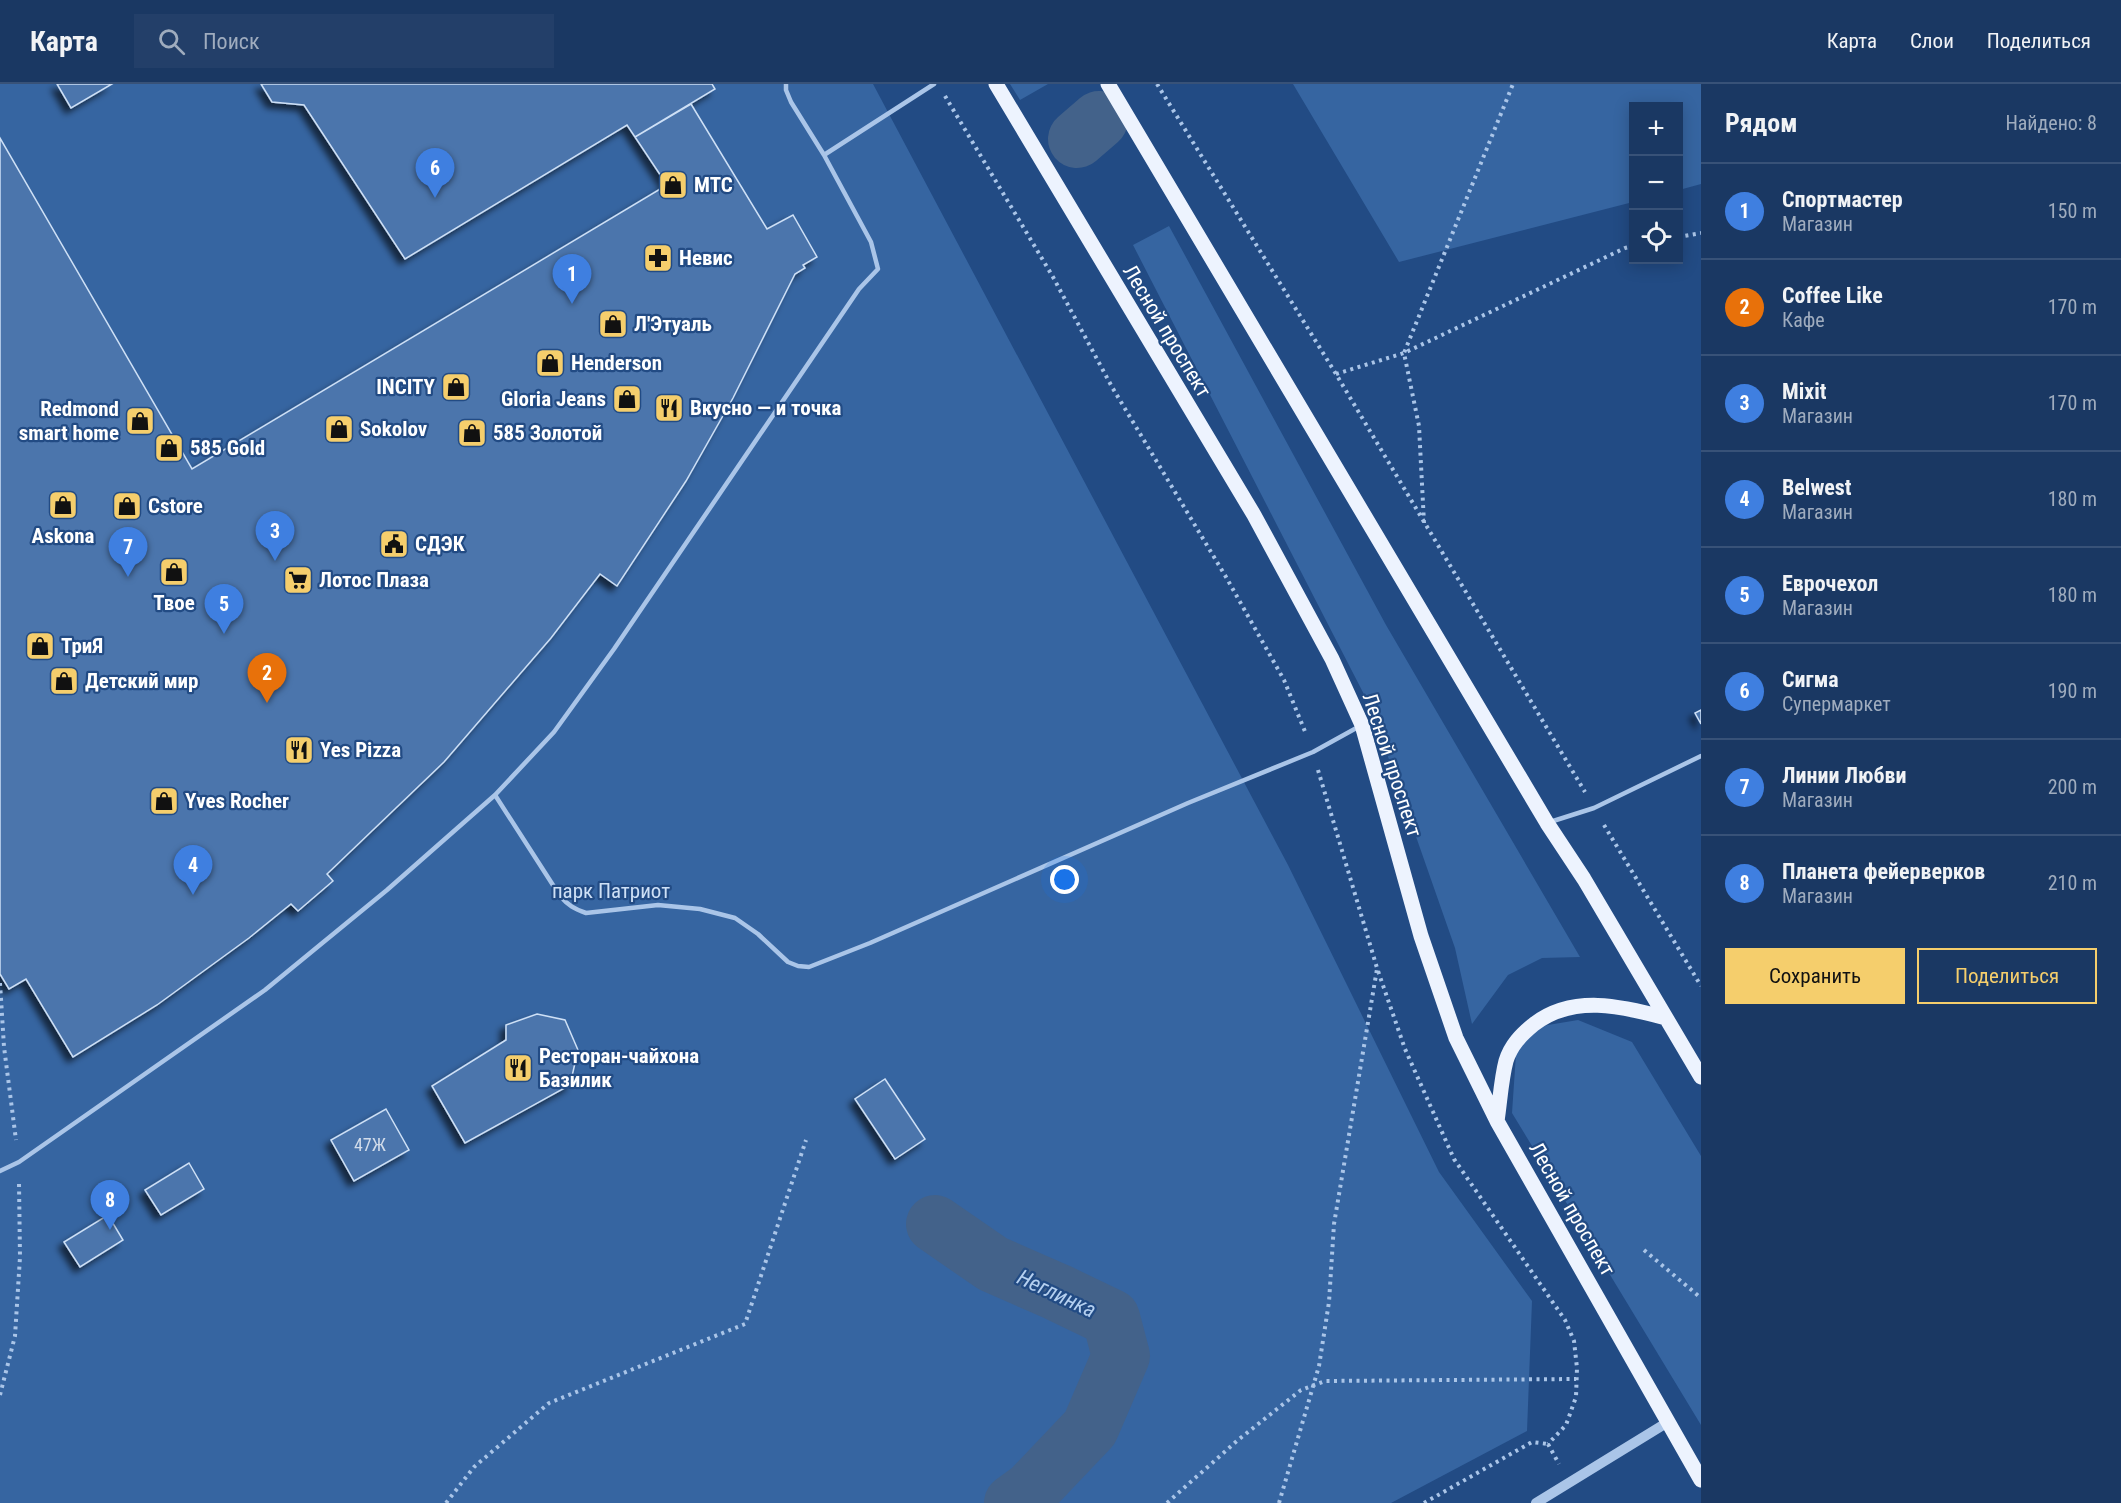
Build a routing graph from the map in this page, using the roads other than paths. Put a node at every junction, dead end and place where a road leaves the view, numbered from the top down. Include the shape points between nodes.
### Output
1 (786, 84) edge
2 (934, 84) edge
3 (996, 84) edge
4 (1108, 84) edge
5 (824, 155) junction
6 (1362, 725) junction
7 (1701, 756) edge
8 (495, 795) junction
9 (1547, 823) junction
10 (1666, 1018) junction
11 (1701, 1077) edge
12 (1497, 1121) junction
13 (0, 1170) edge
14 (1668, 1422) junction
15 (1701, 1480) edge
16 (1536, 1503) edge

1 - 5 lane via 791,102
2 - 5 lane
3 - 6 main road, Лесной проспект via 1254,515 1332,659
4 - 9 main road
5 - 8 lane via 872,242 878,269 859,289 581,695 554,732
6 - 8 lane via 1312,752 809,967 788,962 735,918 700,909 658,906 586,913 576,910 560,896
6 - 12 main road, Лесной проспект via 1421,936 1456,1038
7 - 9 lane via 1594,808
8 - 13 lane via 265,990 19,1162
9 - 10 main road
10 - 11 main road
10 - 12 main road via 1596,1004 1543,1017 1519,1036 1506,1061
12 - 14 main road, Лесной проспект
14 - 15 main road, Лесной проспект
14 - 16 street

